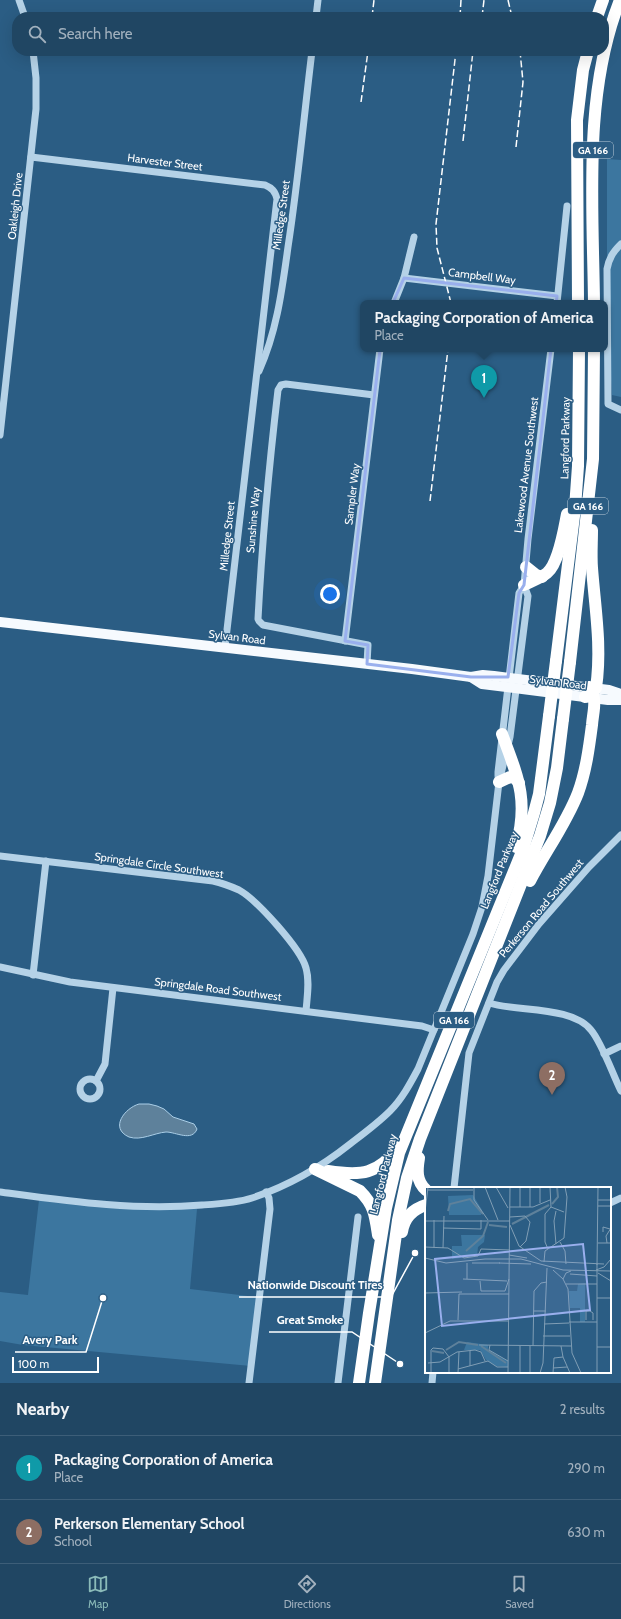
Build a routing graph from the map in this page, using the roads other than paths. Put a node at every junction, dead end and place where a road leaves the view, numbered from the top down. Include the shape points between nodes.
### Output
1 (19, 0) edge
2 (318, 0) edge
3 (603, 0) edge
4 (620, 0) edge
5 (23, 12) edge
6 (317, 12) edge
7 (599, 12) edge
8 (609, 35) edge
9 (34, 56) edge
10 (311, 56) edge
11 (587, 56) edge
12 (604, 56) edge
13 (31, 157) junction
14 (567, 206) dead end
15 (275, 211) joint
16 (414, 237) dead end
17 (621, 244) edge
18 (404, 278) junction
19 (395, 300) edge
20 (557, 300) edge
21 (578, 300) edge
22 (594, 300) edge
23 (607, 300) edge
24 (380, 352) edge
25 (551, 352) edge
26 (579, 352) edge
27 (594, 352) edge
28 (608, 352) edge
29 (256, 378) junction
30 (374, 395) junction
31 (619, 410) edge
32 (0, 435) edge
33 (593, 459) junction
34 (578, 466) junction
35 (526, 567) junction
36 (542, 577) junction
37 (524, 584) junction
38 (0, 622) edge
39 (345, 641) junction
40 (226, 648) junction
41 (366, 664) junction
42 (512, 683) junction
43 (592, 693) junction
44 (621, 694) edge
45 (621, 700) edge
46 (502, 734) junction
47 (508, 749) junction
48 (499, 782) junction
49 (519, 783) junction
50 (621, 836) edge
51 (0, 856) edge
52 (46, 861) junction
53 (501, 902) junction
54 (499, 941) junction
55 (0, 967) edge
56 (33, 975) junction
57 (113, 988) junction
58 (489, 1003) junction
59 (306, 1011) junction
60 (434, 1030) junction
61 (621, 1046) edge
62 (604, 1054) junction
63 (96, 1081) dead end
64 (621, 1091) edge
65 (425, 1128) junction
66 (405, 1137) junction
67 (315, 1169) junction
68 (454, 1187) edge
69 (425, 1189) edge
70 (0, 1192) edge
71 (266, 1192) junction
72 (621, 1198) edge
73 (611, 1203) edge
74 (425, 1206) edge
75 (358, 1217) dead end
76 (380, 1245) junction
77 (390, 1280) junction
78 (433, 1373) edge
79 (249, 1383) edge
80 (338, 1383) edge
81 (360, 1383) edge
82 (375, 1383) edge
83 (432, 1383) edge

1 - 5 street
2 - 6 street
3 - 7 highway
4 - 8 highway, GA 166
9 - 13 street, Oakleigh Drive via 36,109
10 - 29 street, Milledge Street via 278,314 273,336
11 - 21 highway, GA 166 via 577,120
12 - 22 highway, GA 166 via 595,104 593,142
13 - 15 street, Harvester Street via 265,185 275,192
13 - 32 street, Oakleigh Drive
14 - 20 street
15 - 29 street, Milledge Street
16 - 18 street
17 - 23 street via 609,260
18 - 19 street
18 - 20 street, Campbell Way
24 - 30 street, Sampler Way
25 - 35 street, Lakewood Avenue Southwest
26 - 34 highway, Langford Parkway / GA 166
27 - 33 highway, GA 166
28 - 31 street via 608,404
29 - 40 street, Milledge Street
30 - 39 street, Sampler Way
30 - 39 street, Sunshine Way via 281,385 278,390 268,471 259,621 263,625
33 - 43 highway via 592,566 600,650
33 - 54 highway, GA 166, bridge via 557,768 542,829
34 - 36 highway via 557,556 551,570
34 - 53 highway, Langford Parkway / GA 166, bridge via 542,774 523,850
35 - 36 highway
35 - 37 street, Lakewood Avenue Southwest
36 - 37 highway
37 - 42 street, Lakewood Avenue Southwest via 519,593
38 - 40 main road, Sylvan Road
39 - 41 street, Sunshine Way via 368,645
40 - 41 main road, Sylvan Road
41 - 42 main road, Sylvan Road via 471,677 482,684
42 - 43 main road, Sylvan Road
42 - 46 street, Lakewood Avenue Southwest
42 - 47 street, Lakewood Avenue Southwest
43 - 44 main road, Sylvan Road via 609,690
43 - 45 main road, Sylvan Road
43 - 54 highway via 587,760 577,795
46 - 47 highway
46 - 48 street, Lakewood Avenue Southwest
47 - 48 street, Lakewood Avenue Southwest
47 - 49 highway
48 - 49 highway via 510,777
48 - 60 street, Lakewood Avenue Southwest via 482,907
49 - 53 highway via 522,804 521,826
50 - 58 street, Perkerson Road Southwest via 589,867 539,924 504,970
51 - 52 street, Springdale Circle Southwest
52 - 56 street
52 - 59 street, Springdale Circle Southwest via 213,881 239,890 256,904 302,957 308,979
53 - 66 highway, Langford Parkway / GA 166
54 - 65 highway, GA 166
55 - 56 street, Springdale Road Southwest
56 - 57 street, Springdale Road Southwest
57 - 59 street, Springdale Road Southwest
57 - 63 street via 104,1064
58 - 62 street via 564,1014 575,1018 591,1030
58 - 68 street via 470,1053
59 - 60 street, Springdale Road Southwest via 422,1026
60 - 67 street via 408,1088 390,1111
61 - 62 street
62 - 64 street
65 - 69 highway via 417,1168 419,1180
65 - 77 highway, GA 166 via 407,1178
66 - 67 highway via 388,1161 368,1172 347,1174
66 - 76 highway, Langford Parkway / GA 166 via 393,1177
67 - 71 street
67 - 76 highway via 360,1191 370,1201 375,1213
70 - 71 street via 89,1204 180,1207 251,1198
71 - 79 street via 270,1209
72 - 73 street
74 - 77 highway via 412,1212 404,1223 396,1266
75 - 80 street
76 - 81 highway, Langford Parkway / GA 166
77 - 82 highway, GA 166
78 - 83 street

